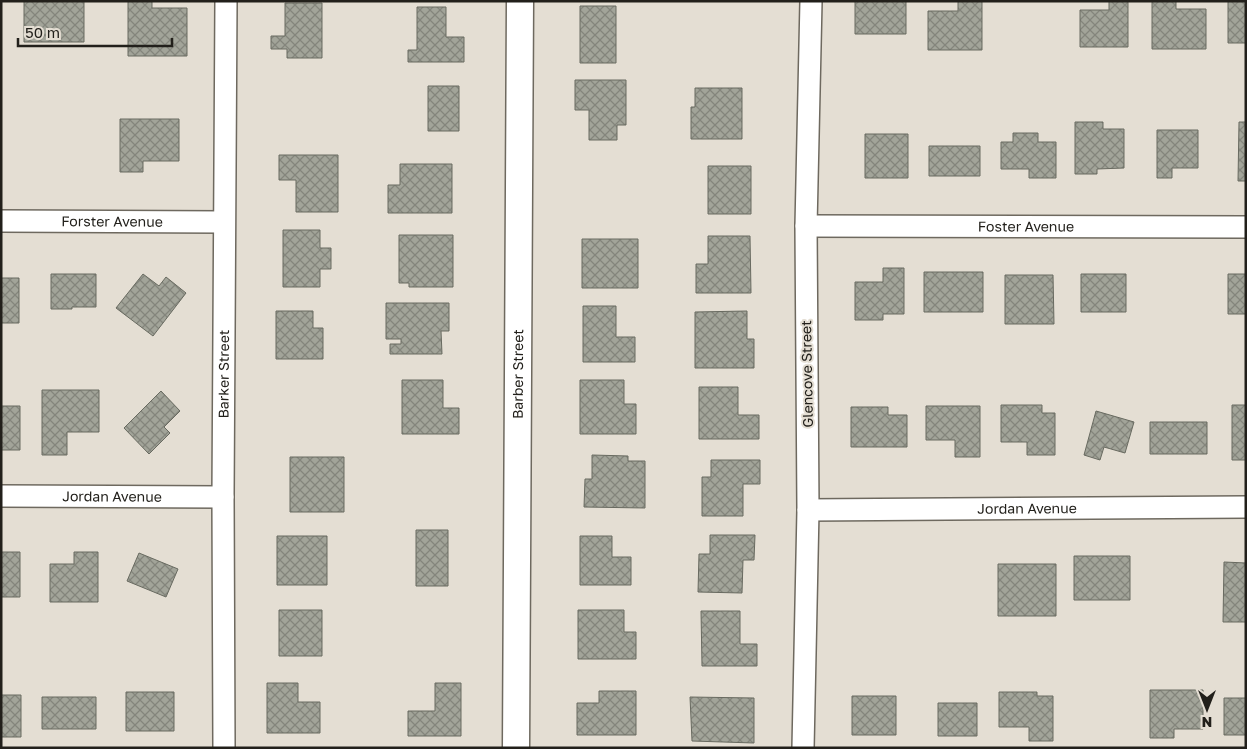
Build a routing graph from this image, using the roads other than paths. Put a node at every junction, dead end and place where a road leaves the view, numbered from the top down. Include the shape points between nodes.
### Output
1 (226, 1) edge
2 (520, 1) edge
3 (811, 1) edge
4 (1, 221) edge
5 (224, 222) junction
6 (806, 226) junction
7 (1246, 227) edge
8 (1, 496) edge
9 (222, 497) junction
10 (1246, 507) edge
11 (808, 510) junction
12 (224, 748) edge
13 (516, 748) edge
14 (804, 748) edge

1 - 5 street, Barker Street
2 - 13 street, Barber Street
3 - 6 street, Glencove Street
4 - 5 street, Forster Avenue
5 - 9 street, Barker Street
6 - 7 street, Foster Avenue
6 - 11 street, Glencove Street
8 - 9 street, Jordan Avenue
9 - 12 street, Barker Street
10 - 11 street, Jordan Avenue
11 - 14 street, Glencove Street

